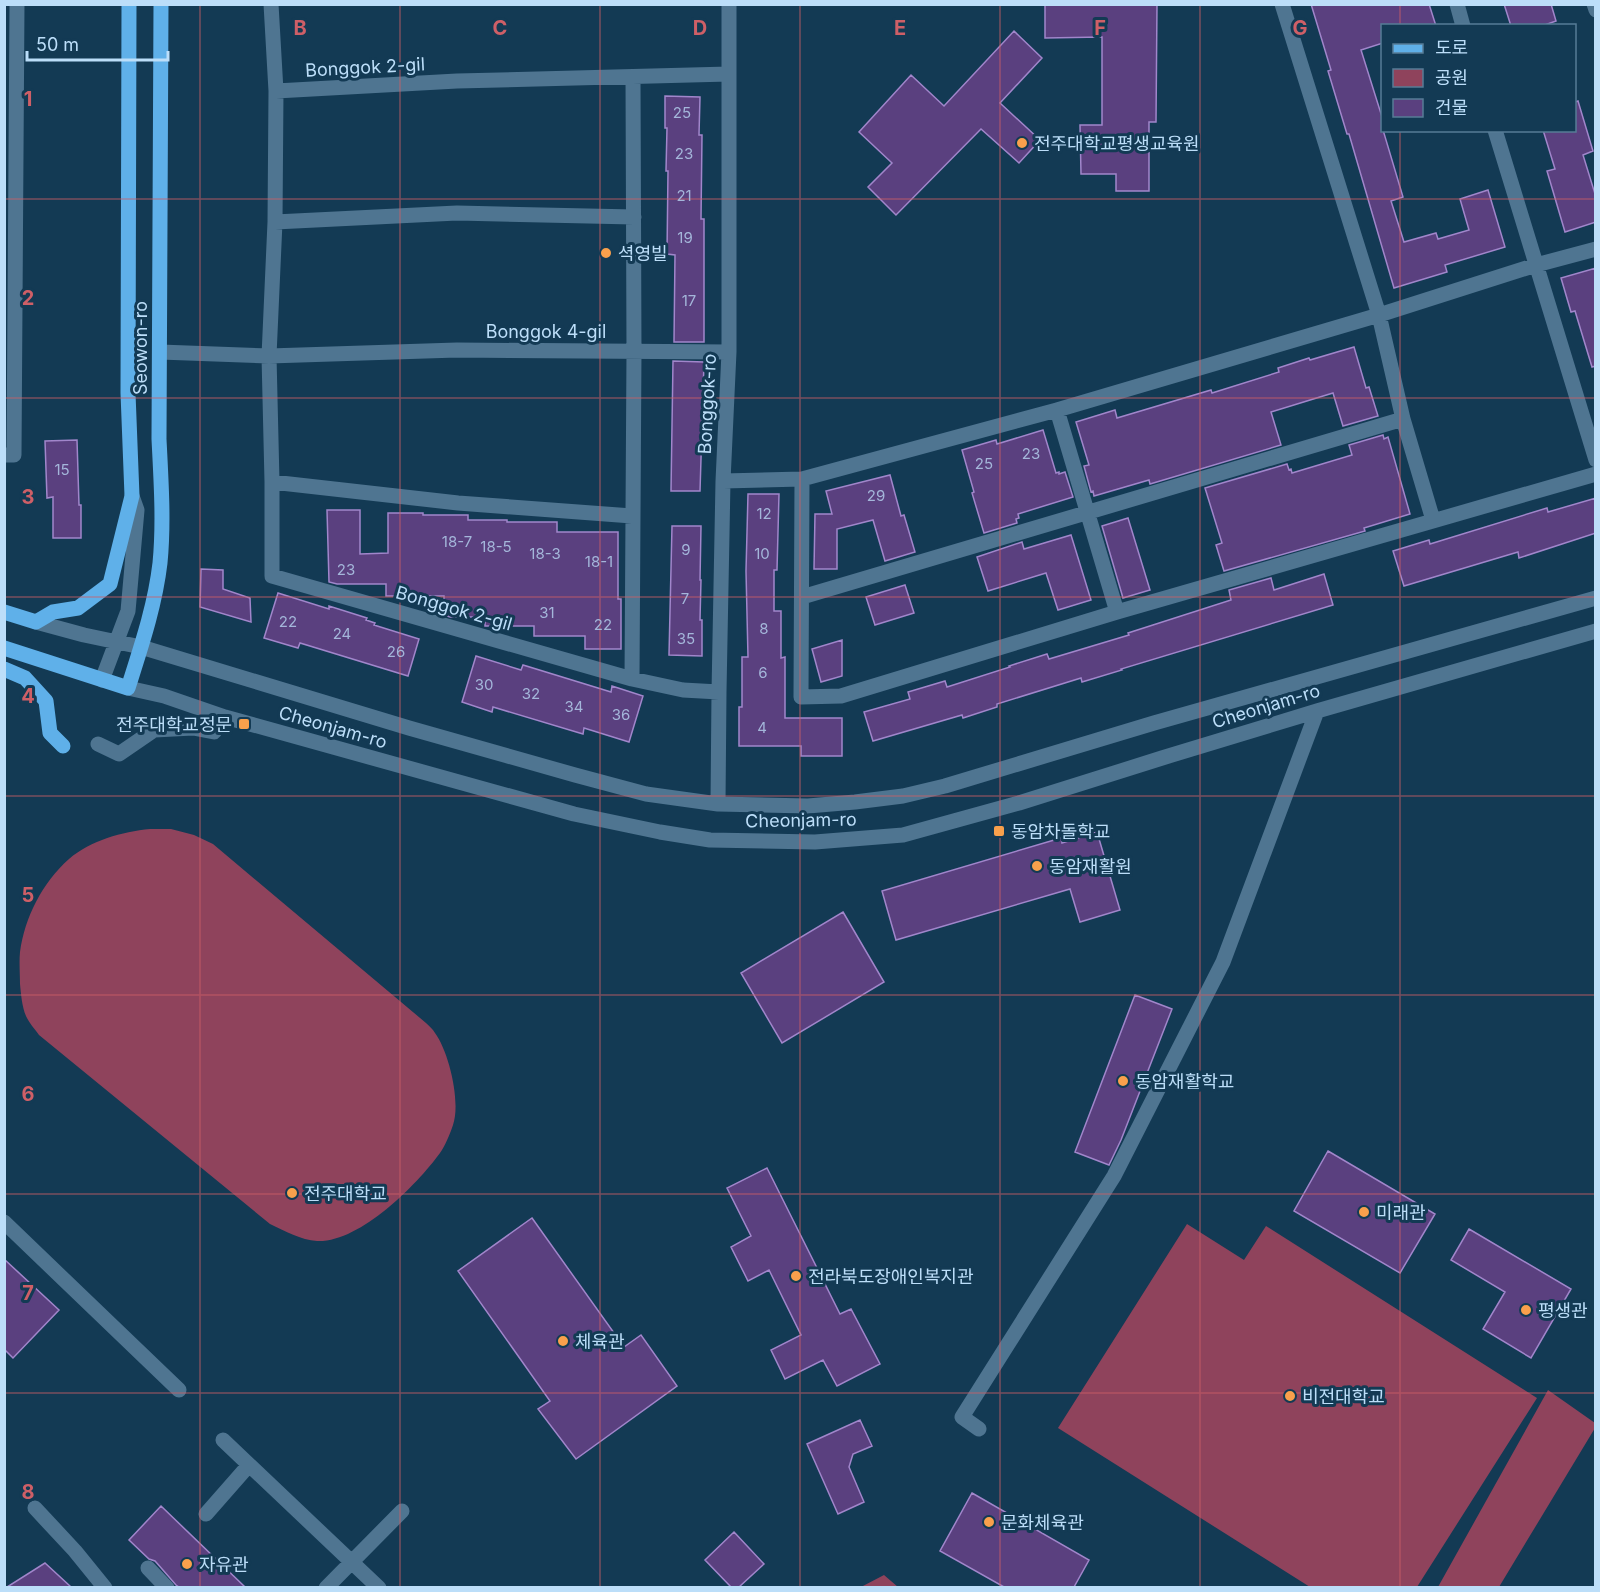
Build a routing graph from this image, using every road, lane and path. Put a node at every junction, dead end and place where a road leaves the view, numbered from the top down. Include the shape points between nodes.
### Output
1 (17, 4) edge
2 (129, 4) edge
3 (161, 4) edge
4 (271, 4) edge
5 (729, 4) edge
6 (1282, 4) edge
7 (1457, 4) edge
8 (1594, 4) edge
9 (1596, 10) edge
10 (1462, 24) edge
11 (729, 74) junction
12 (633, 77) junction
13 (276, 91) junction
14 (10, 112) edge
15 (1496, 132) edge
16 (634, 217) junction
17 (275, 222) junction
18 (1596, 249) edge
19 (1536, 265) junction
20 (1379, 315) junction
21 (634, 351) junction
22 (160, 352) junction
23 (729, 352) junction
24 (269, 356) junction
25 (1057, 410) junction
26 (1403, 419) junction
27 (4, 455) edge
28 (1596, 460) edge
29 (1596, 474) edge
30 (802, 479) junction
31 (723, 480) junction
32 (272, 482) junction
33 (132, 496) junction
34 (1087, 513) junction
35 (632, 516) junction
36 (1432, 520) junction
37 (802, 597) junction
38 (1596, 598) edge
39 (4, 612) edge
40 (1117, 612) junction
41 (36, 622) junction
42 (1596, 631) edge
43 (117, 642) junction
44 (141, 647) junction
45 (4, 648) edge
46 (4, 669) edge
47 (632, 679) junction
48 (102, 680) junction
49 (128, 688) junction
50 (719, 692) junction
51 (1317, 711) junction
52 (225, 717) junction
53 (98, 744) dead end
54 (63, 746) dead end
55 (718, 804) junction
56 (4, 1222) edge
57 (179, 1390) dead end
58 (979, 1429) dead end
59 (223, 1440) dead end
60 (249, 1465) junction
61 (35, 1508) dead end
62 (402, 1511) dead end
63 (206, 1514) dead end
64 (352, 1561) junction
65 (148, 1568) dead end
66 (105, 1587) edge
67 (167, 1587) edge
68 (326, 1587) edge
69 (379, 1587) edge

1 - 14 street
2 - 33 main road, Seowon-ro via 128,393
3 - 22 main road, Seowon-ro
4 - 13 street, Bonggok 2-gil
5 - 11 street, Bonggok-ro
6 - 20 street
7 - 10 street
8 - 9 street
11 - 12 street
11 - 23 street, Bonggok-ro
12 - 13 street, Bonggok 2-gil
12 - 16 street
13 - 17 street, Bonggok 2-gil
14 - 27 street via 14,455
15 - 19 street
16 - 17 street via 458,213
16 - 21 street
17 - 24 street, Bonggok 2-gil
18 - 19 street
19 - 20 street
19 - 28 street
20 - 25 street
20 - 26 street
21 - 23 street, Bonggok 4-gil
21 - 24 street, Bonggok 4-gil via 458,350
21 - 35 street
22 - 24 street
22 - 44 main road, Seowon-ro via 160,563
23 - 31 street, Bonggok-ro
24 - 32 street, Bonggok 2-gil
25 - 30 street
25 - 34 street
26 - 34 street
26 - 36 street
29 - 36 street
30 - 31 street
30 - 37 street
31 - 50 street, Bonggok-ro
32 - 35 street
32 - 47 street, Bonggok 2-gil via 272,576
33 - 41 main road via 110,584 78,608 53,612
33 - 43 street, Seowon-ro via 137,510 134,556 128,610
34 - 37 street
34 - 40 street
35 - 47 street
36 - 40 street
37 - 40 street via 801,697 841,696
38 - 55 street, Cheonjam-ro via 903,796 808,806
39 - 41 main road, Cheonjam-ro
41 - 43 street, Cheonjam-ro
42 - 51 street, Cheonjam-ro
43 - 44 street, Cheonjam-ro
43 - 48 street, Seowon-ro
44 - 49 main road, Seowon-ro
44 - 55 street, Cheonjam-ro via 575,776 646,794
45 - 48 main road, Cheonjam-ro
46 - 54 main road via 25,678 46,701 50,733
47 - 50 street, Bonggok 2-gil via 683,690
48 - 49 main road, Cheonjam-ro
49 - 52 street, Cheonjam-ro
50 - 55 street, Bonggok-ro
51 - 52 street, Cheonjam-ro via 903,835 814,842 711,840 574,814
51 - 58 street via 1217,972 1114,1176 962,1417
52 - 53 street via 214,732 193,728 154,730 119,754
56 - 57 street
59 - 60 street
60 - 63 street
60 - 64 street
61 - 66 street
62 - 64 street
64 - 68 street
64 - 69 street
65 - 67 street

